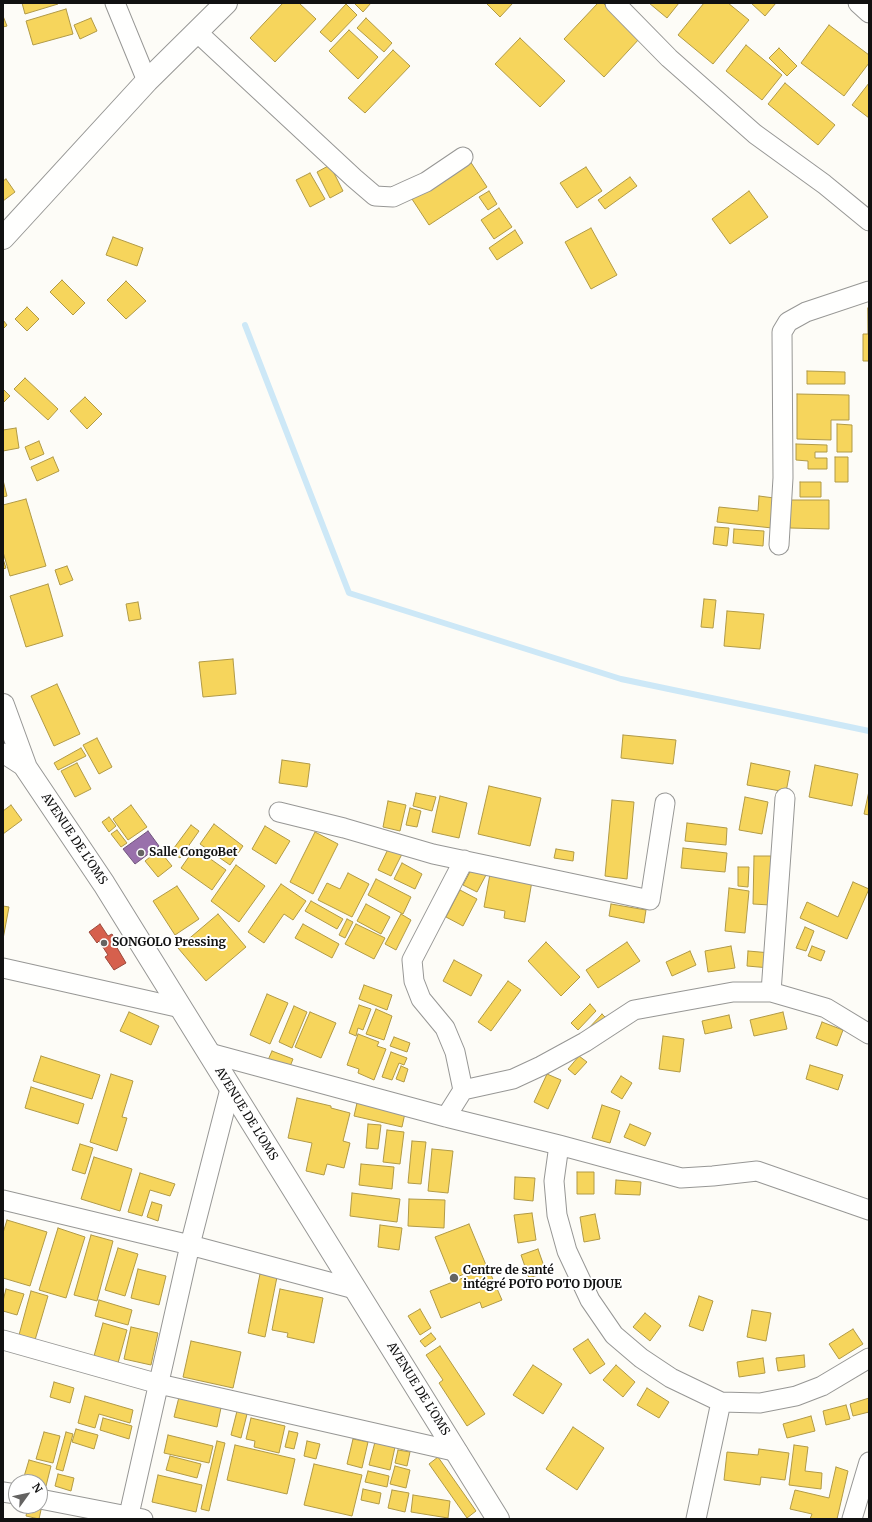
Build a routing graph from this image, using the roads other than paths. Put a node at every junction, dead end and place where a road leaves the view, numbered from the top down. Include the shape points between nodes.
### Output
1 (115, 3) edge
2 (226, 3) edge
3 (615, 3) edge
4 (858, 3) edge
5 (869, 13) edge
6 (198, 33) junction
7 (147, 81) junction
8 (463, 156) dead end
9 (869, 221) edge
10 (3, 238) edge
11 (869, 291) edge
12 (779, 545) dead end
13 (3, 705) edge
14 (3, 753) edge
15 (26, 768) junction
16 (785, 798) dead end
17 (665, 802) dead end
18 (279, 812) dead end
19 (464, 860) junction
20 (3, 968) edge
21 (771, 992) junction
22 (181, 1008) junction
23 (869, 1034) edge
24 (209, 1053) junction
25 (230, 1089) junction
26 (463, 1090) junction
27 (446, 1117) junction
28 (559, 1145) junction
29 (3, 1200) edge
30 (869, 1210) edge
31 (190, 1245) junction
32 (355, 1289) junction
33 (3, 1340) edge
34 (869, 1358) edge
35 (159, 1384) junction
36 (722, 1402) junction
37 (458, 1452) junction
38 (869, 1462) edge
39 (48, 1501) edge
40 (133, 1518) edge
41 (498, 1519) edge
42 (696, 1519) edge
43 (852, 1519) edge

1 - 7 street
2 - 6 street
3 - 9 street via 669,58 755,134 824,184
4 - 5 street
6 - 7 street
6 - 8 street via 375,196 393,197 426,182
7 - 10 street
11 - 12 street via 806,312 788,322 782,332 783,478
13 - 15 street, AVENUE DE L'OMS
14 - 15 street
15 - 22 street, AVENUE DE L'OMS via 104,884
16 - 21 street
17 - 19 street via 650,900
18 - 19 street
19 - 26 street via 412,960 414,981 421,999 445,1028 455,1052
20 - 22 street
21 - 23 street via 826,1008
21 - 26 street via 733,992 634,1010 585,1042 541,1066 513,1079
22 - 24 street, AVENUE DE L'OMS
24 - 25 street, AVENUE DE L'OMS
24 - 27 street
25 - 31 street
25 - 32 street, AVENUE DE L'OMS
26 - 27 street
27 - 28 street
28 - 30 street via 681,1178 757,1171
28 - 36 street via 554,1181 557,1215 567,1252 590,1300 614,1335 640,1358 671,1378
29 - 31 street
31 - 32 street
31 - 35 street
32 - 37 street, AVENUE DE L'OMS
33 - 35 street
34 - 36 street via 822,1386 796,1396 760,1403
35 - 37 street
35 - 40 street
36 - 42 street
37 - 41 street, AVENUE DE L'OMS
38 - 43 street
39 - 40 street

